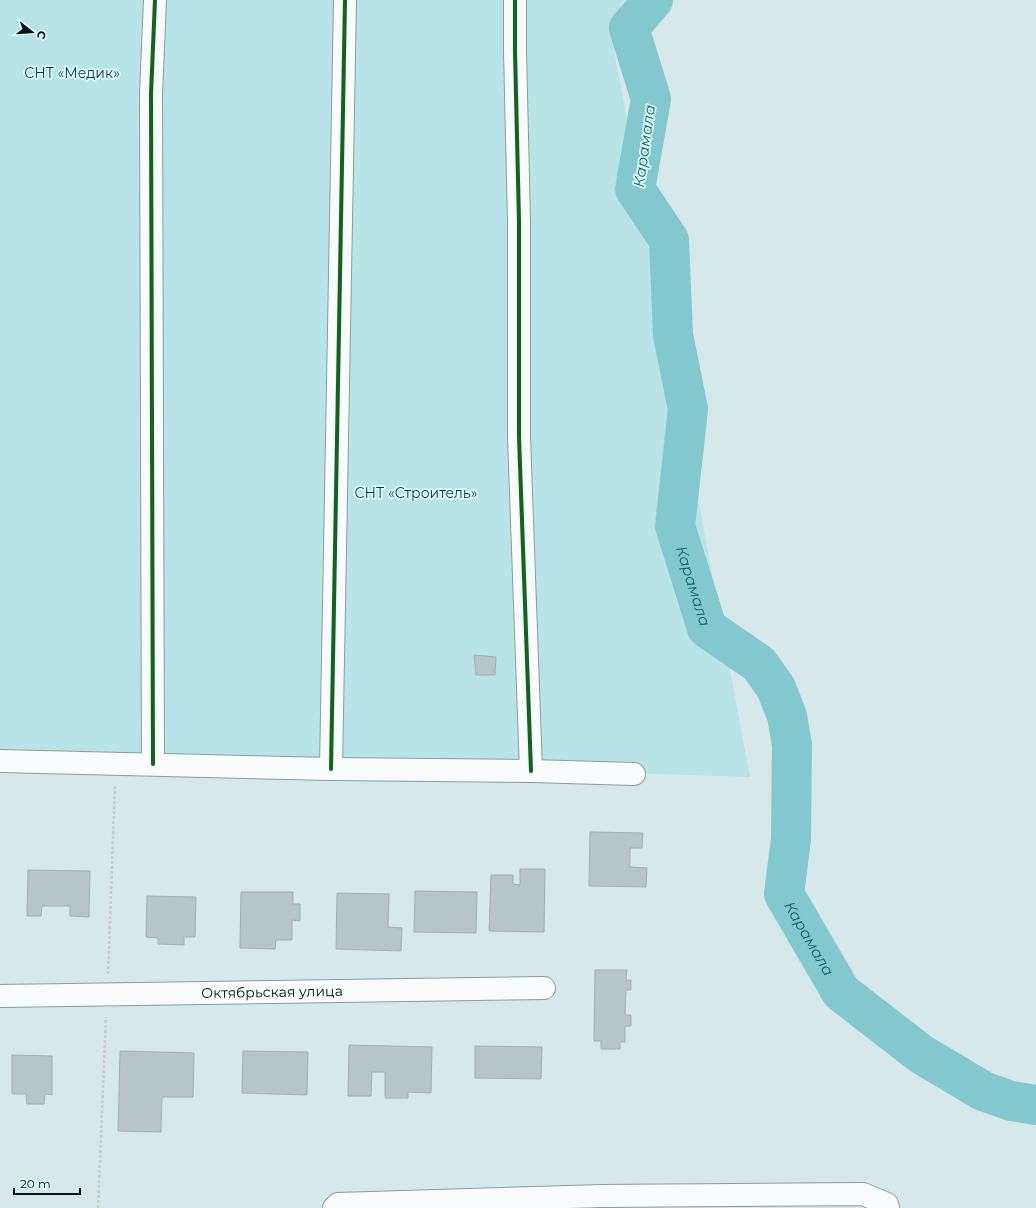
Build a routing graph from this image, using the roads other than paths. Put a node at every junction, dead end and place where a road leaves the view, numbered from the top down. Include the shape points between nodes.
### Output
1 (155, 0) edge
2 (345, 0) edge
3 (515, 0) edge
4 (0, 761) edge
5 (153, 764) junction
6 (331, 769) junction
7 (531, 771) junction
8 (634, 774) dead end
9 (544, 988) dead end
10 (0, 996) edge
11 (334, 1208) edge
12 (888, 1208) edge

1 - 5 street via 151,94
2 - 6 street
3 - 7 street via 519,437
4 - 5 street
5 - 6 street
6 - 7 street
7 - 8 street
9 - 10 street, Октябрьская улица
11 - 12 street via 338,1204 602,1196 863,1194 887,1204

